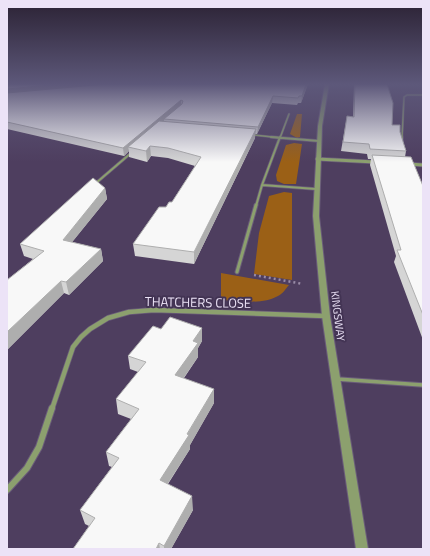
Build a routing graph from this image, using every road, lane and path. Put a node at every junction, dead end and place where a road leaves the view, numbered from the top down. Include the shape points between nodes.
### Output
1 (323, 110) edge
2 (403, 110) edge
3 (289, 114) dead end
4 (250, 135) edge
5 (280, 138) junction
6 (319, 141) junction
7 (402, 143) edge
8 (131, 153) edge
9 (317, 159) junction
10 (377, 163) edge
11 (407, 164) edge
12 (423, 165) edge
13 (262, 185) junction
14 (92, 187) edge
15 (316, 189) junction
16 (237, 272) joint
17 (323, 287) junction
18 (326, 316) junction
19 (335, 379) junction
20 (423, 385) edge
21 (7, 490) edge
22 (362, 549) edge

1 - 6 street, KINGSWAY
2 - 7 lane
3 - 5 lane
4 - 5 lane
5 - 6 lane
5 - 13 lane
6 - 9 street, KINGSWAY
8 - 14 lane
9 - 10 street
9 - 15 street, KINGSWAY
11 - 12 street
13 - 15 lane
13 - 16 lane
15 - 17 street, KINGSWAY
16 - 17 path
17 - 18 street, KINGSWAY
18 - 19 street, KINGSWAY
18 - 21 street, THATCHERS CLOSE via 154,310 134,311 98,323 83,333 73,347 39,447 27,468
19 - 20 lane
19 - 22 street, KINGSWAY

